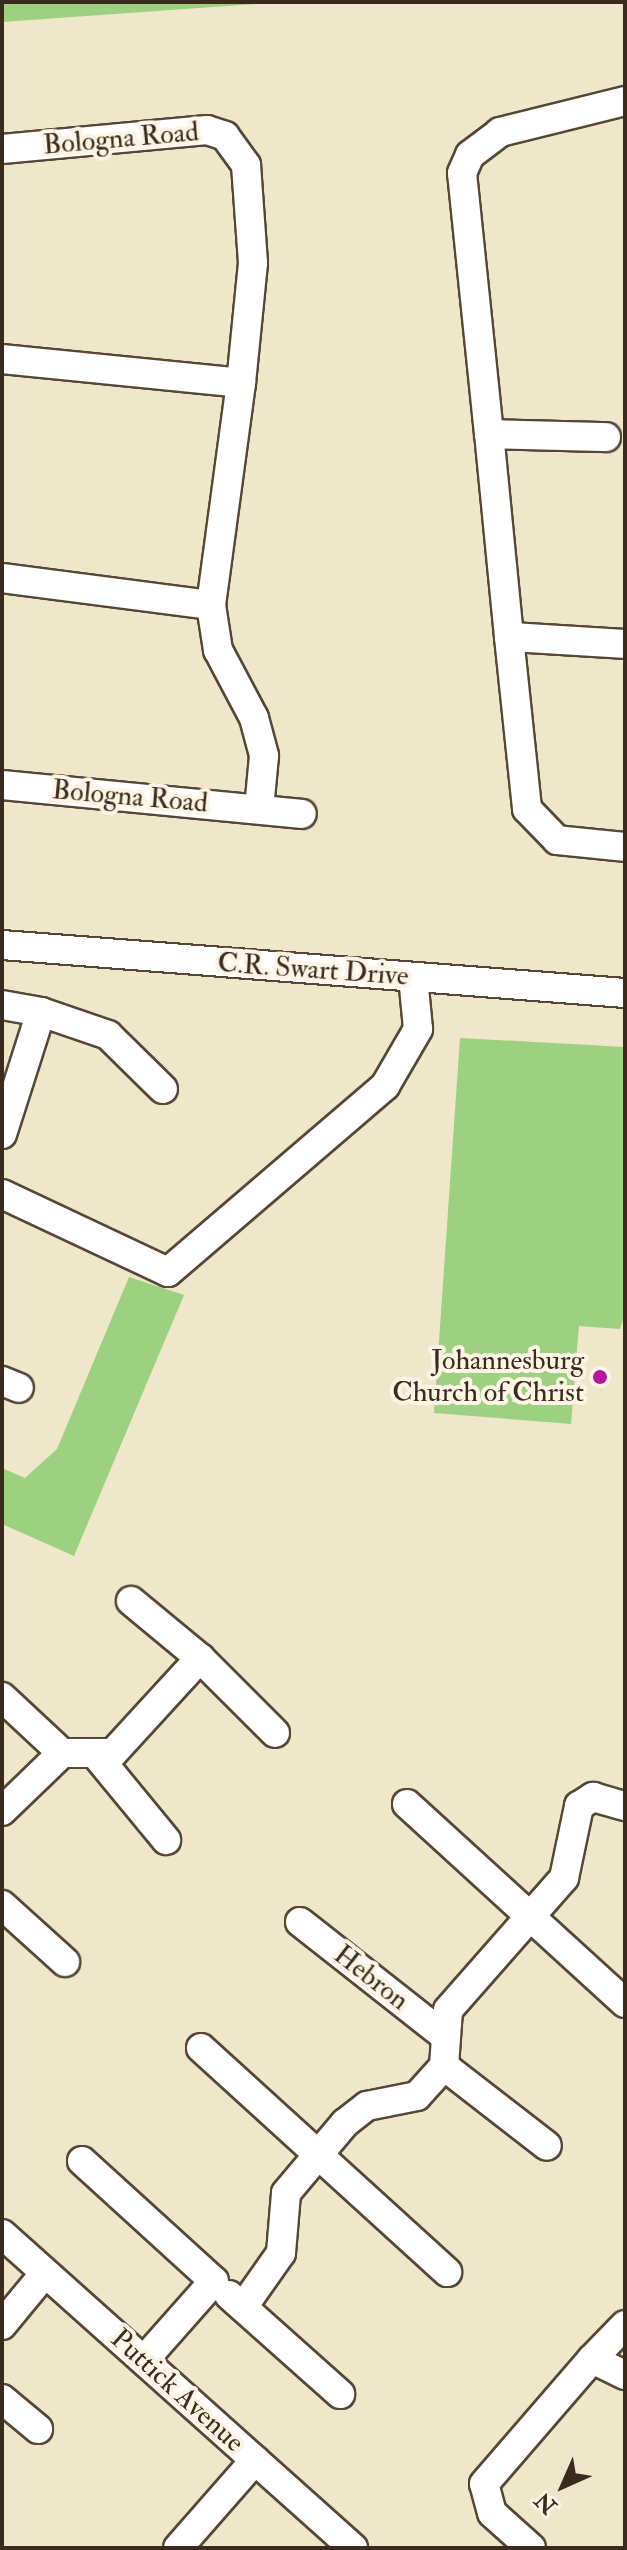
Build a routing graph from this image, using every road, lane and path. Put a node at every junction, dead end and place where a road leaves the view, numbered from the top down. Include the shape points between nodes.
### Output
1 (625, 101) edge
2 (2, 149) edge
3 (2, 359) edge
4 (241, 383) junction
5 (489, 434) junction
6 (606, 437) dead end
7 (2, 578) edge
8 (211, 605) junction
9 (509, 637) junction
10 (625, 644) edge
11 (2, 785) edge
12 (259, 809) junction
13 (302, 814) dead end
14 (625, 847) edge
15 (2, 945) edge
16 (413, 977) junction
17 (625, 993) edge
18 (2, 1005) edge
19 (41, 1012) junction
20 (163, 1089) dead end
21 (2, 1134) edge
22 (2, 1194) edge
23 (131, 1601) dead end
24 (200, 1658) junction
25 (2, 1697) edge
26 (275, 1733) dead end
27 (62, 1753) junction
28 (97, 1756) junction
29 (407, 1804) dead end
30 (625, 1806) edge
31 (2, 1811) edge
32 (166, 1840) dead end
33 (2, 1905) edge
34 (532, 1915) junction
35 (300, 1922) dead end
36 (65, 1962) dead end
37 (625, 2003) edge
38 (441, 2033) junction
39 (201, 2048) dead end
40 (444, 2066) junction
41 (547, 2146) dead end
42 (319, 2156) junction
43 (82, 2161) dead end
44 (2, 2234) edge
45 (447, 2272) dead end
46 (45, 2273) junction
47 (214, 2281) junction
48 (243, 2307) junction
49 (2, 2325) edge
50 (625, 2325) edge
51 (592, 2359) junction
52 (144, 2360) junction
53 (625, 2375) edge
54 (340, 2394) dead end
55 (2, 2399) edge
56 (38, 2429) dead end
57 (255, 2460) junction
58 (178, 2548) edge
59 (353, 2548) edge
60 (531, 2548) edge

1 - 5 street via 500,132 470,155 462,173
2 - 4 street, Bologna Road via 207,130 231,143 246,165 253,263
3 - 4 street
4 - 8 street, Bologna Road
5 - 6 street
5 - 9 street
7 - 8 street
8 - 12 street, Bologna Road via 218,650 254,718 264,756
9 - 10 street
9 - 14 street via 527,809 557,840
11 - 12 street, Bologna Road
12 - 13 street, Bologna Road
15 - 16 street, C.R. Swart Drive
16 - 17 street, C.R. Swart Drive
16 - 22 street via 418,1029 385,1086 168,1272
18 - 19 street
19 - 20 street via 108,1035
19 - 21 street
23 - 24 street
24 - 26 street
24 - 28 street via 113,1753
25 - 27 street
27 - 28 street
27 - 31 street
28 - 32 street
29 - 34 street
30 - 34 street, Hebron via 593,1797 579,1806 570,1865
33 - 36 street
34 - 37 street
34 - 38 street, Hebron via 453,2002
35 - 38 street, Hebron
38 - 40 street, Hebron
39 - 42 street
40 - 41 street
40 - 42 street via 417,2096 357,2113
42 - 45 street
42 - 48 street via 286,2193 281,2253
43 - 47 street
44 - 46 street, Puttick Avenue
46 - 49 street
46 - 52 street, Puttick Avenue
47 - 48 street
47 - 52 street
48 - 54 street
50 - 51 street
51 - 53 street
51 - 60 street via 484,2484 492,2513
52 - 57 street, Puttick Avenue
55 - 56 street
57 - 58 street
57 - 59 street, Puttick Avenue

